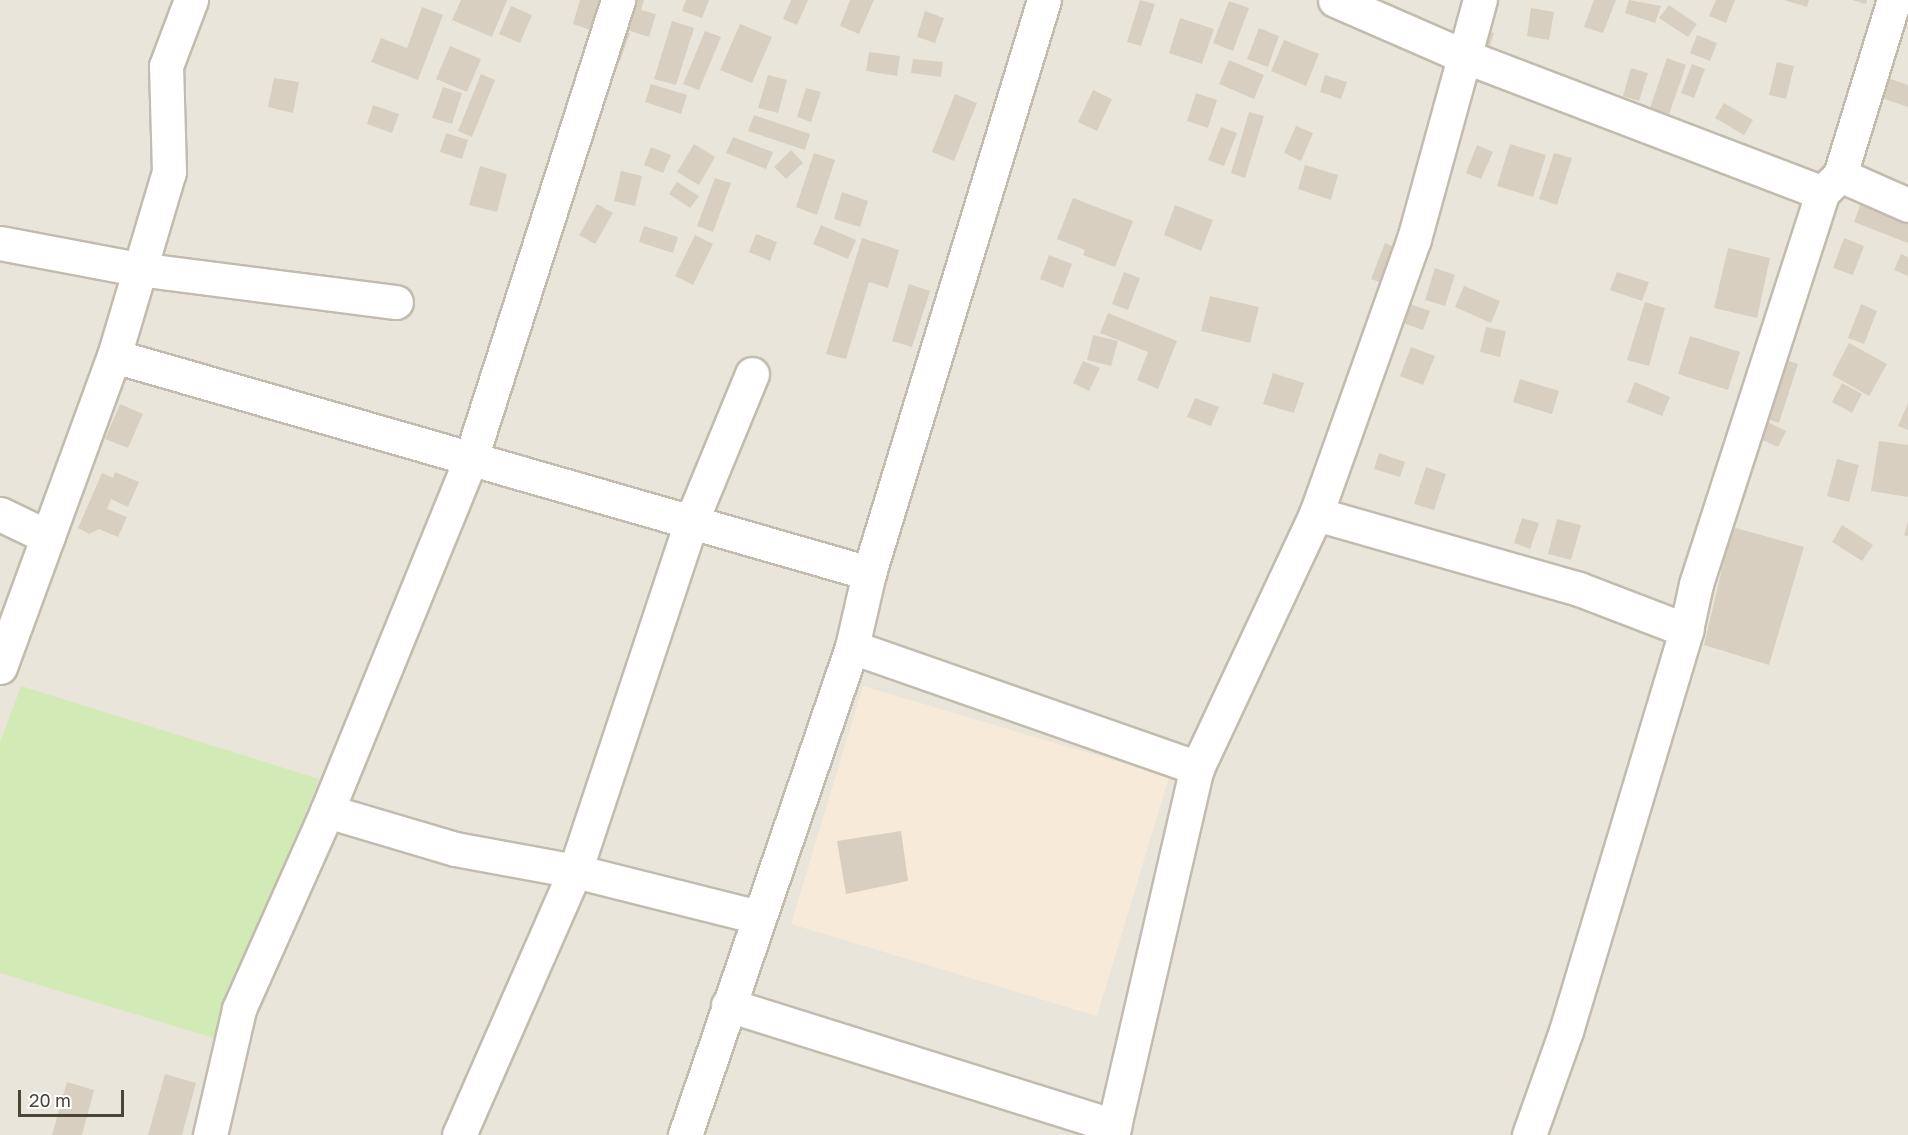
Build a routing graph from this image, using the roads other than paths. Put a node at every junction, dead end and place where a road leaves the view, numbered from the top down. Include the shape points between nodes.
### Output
1 (191, 0) edge
2 (618, 0) edge
3 (1044, 0) edge
4 (1335, 0) edge
5 (1480, 0) edge
6 (1894, 0) edge
7 (1464, 56) junction
8 (1831, 184) junction
9 (1908, 205) edge
10 (0, 243) edge
11 (138, 269) junction
12 (396, 302) dead end
13 (114, 356) junction
14 (753, 374) dead end
15 (471, 458) junction
16 (0, 514) edge
17 (1316, 514) junction
18 (691, 522) junction
19 (48, 537) junction
20 (868, 573) junction
21 (1686, 630) junction
22 (852, 647) junction
23 (0, 667) edge
24 (1197, 768) junction
25 (327, 811) junction
26 (575, 871) junction
27 (759, 916) junction
28 (728, 1005) junction
29 (1113, 1130) edge
30 (210, 1135) edge
31 (459, 1135) edge
32 (685, 1135) edge
33 (1529, 1135) edge

1 - 11 street via 166,66 169,172
2 - 15 street
3 - 20 street
4 - 7 street
5 - 7 street
6 - 8 street
7 - 8 street
7 - 17 street via 1414,239
8 - 9 street
8 - 21 street via 1696,584
10 - 11 street
11 - 12 street
11 - 13 street
13 - 15 street
13 - 19 street
14 - 18 street
15 - 18 street
15 - 25 street
16 - 19 street
17 - 21 street via 1579,590
17 - 24 street
18 - 20 street
18 - 26 street
19 - 23 street
20 - 22 street
21 - 33 street via 1566,1031
22 - 24 street
22 - 27 street
24 - 29 street
25 - 26 street via 455,849
25 - 30 street via 240,1009
26 - 27 street
26 - 31 street
27 - 28 street
28 - 29 street
28 - 32 street

